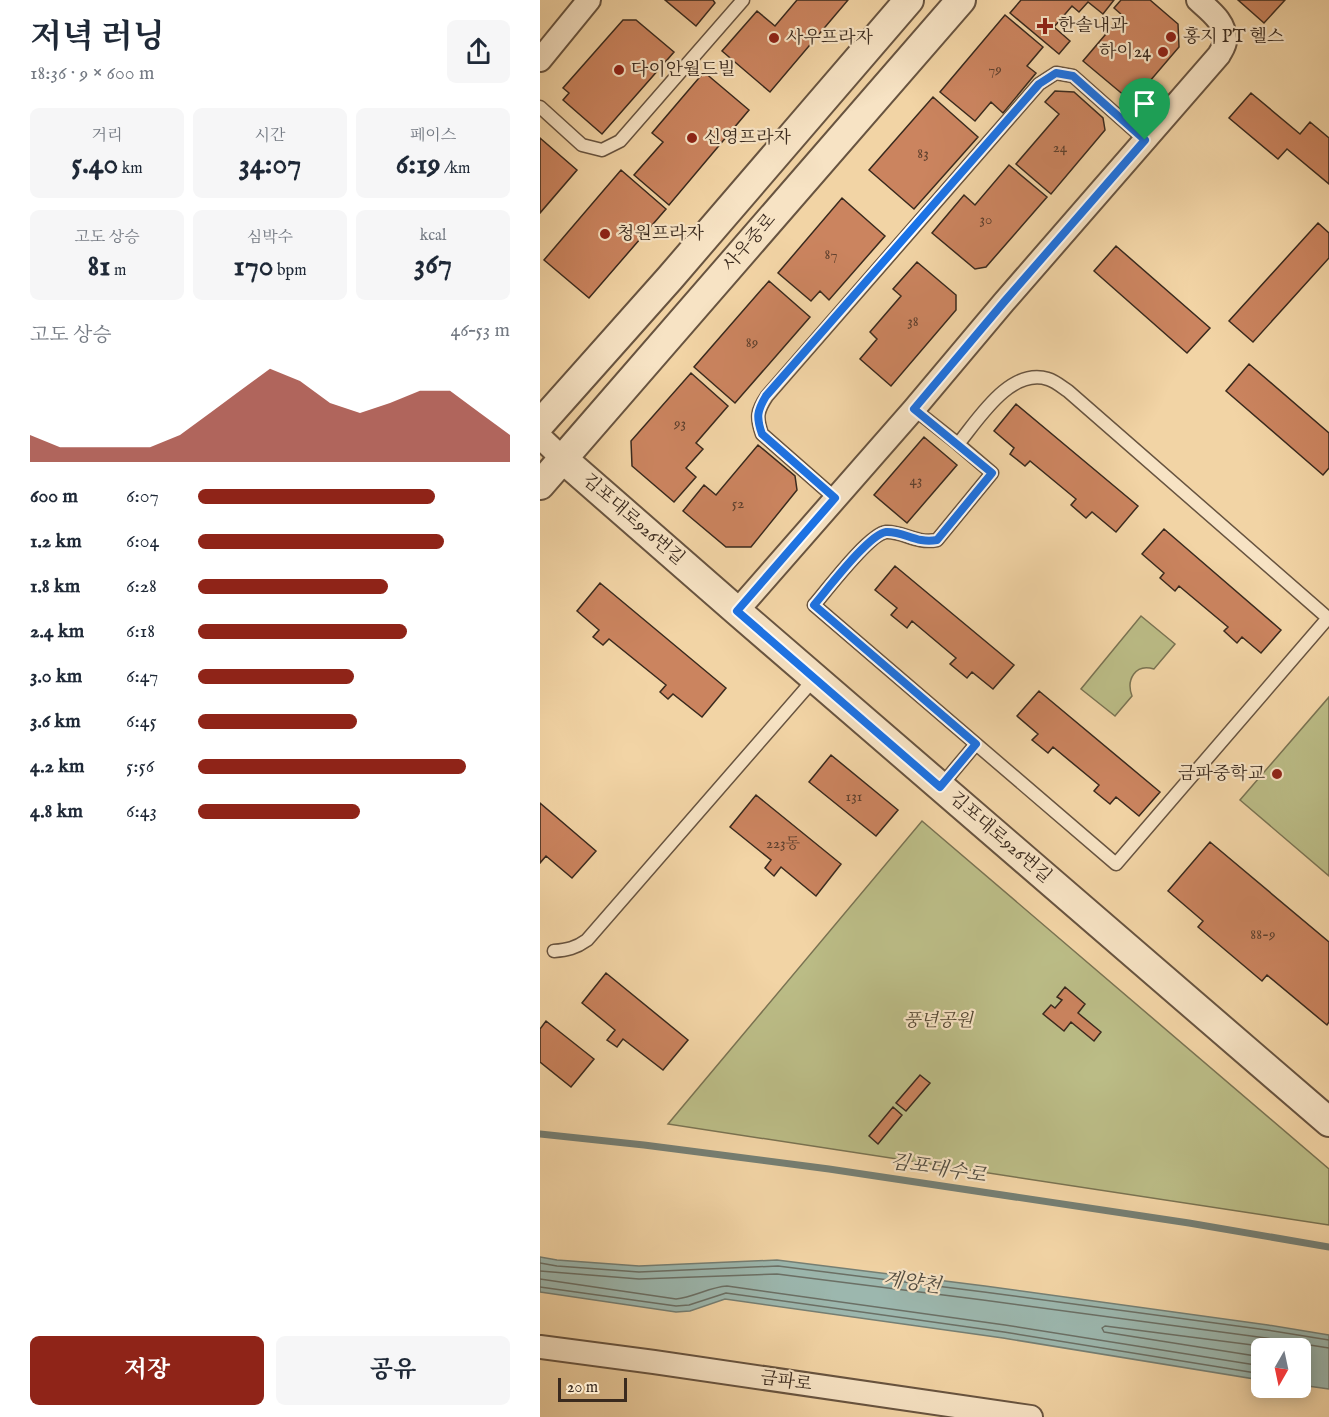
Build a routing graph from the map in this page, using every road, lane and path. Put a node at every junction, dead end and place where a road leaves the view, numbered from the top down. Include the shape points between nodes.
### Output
1 (589, 0) edge
2 (743, 0) edge
3 (909, 0) edge
4 (960, 0) edge
5 (1198, 0) edge
6 (540, 60) edge
7 (540, 108) edge
8 (1145, 140) junction
9 (914, 409) junction
10 (540, 424) edge
11 (540, 436) edge
12 (958, 444) junction
13 (563, 459) junction
14 (540, 485) edge
15 (835, 498) junction
16 (737, 611) junction
17 (815, 678) junction
18 (976, 744) junction
19 (940, 787) junction
20 (554, 951) dead end
21 (1329, 1122) edge
22 (540, 1347) edge
23 (1031, 1417) edge

1 - 6 street
2 - 7 lane via 620,141 602,150 582,145
3 - 10 street
4 - 13 street, 사우중로
5 - 8 street via 1222,25 1225,42 1220,56
8 - 9 street
8 - 15 lane via 1073,76 1056,73 1039,84 766,396 757,421 762,434
9 - 12 lane
9 - 15 street
11 - 13 street
12 - 18 lane via 992,473 937,540 921,541 883,533 863,549 814,605
12 - 18 lane via 1012,384 1047,379 1068,391 1328,618 1116,864
13 - 14 street, 사우중로
13 - 16 street, 김포대로926번길
15 - 16 street
16 - 17 street, 김포대로926번길
17 - 19 street, 김포대로926번길
17 - 20 lane via 586,940 571,949
18 - 19 lane
19 - 21 street, 김포대로926번길
22 - 23 street, 금파로

